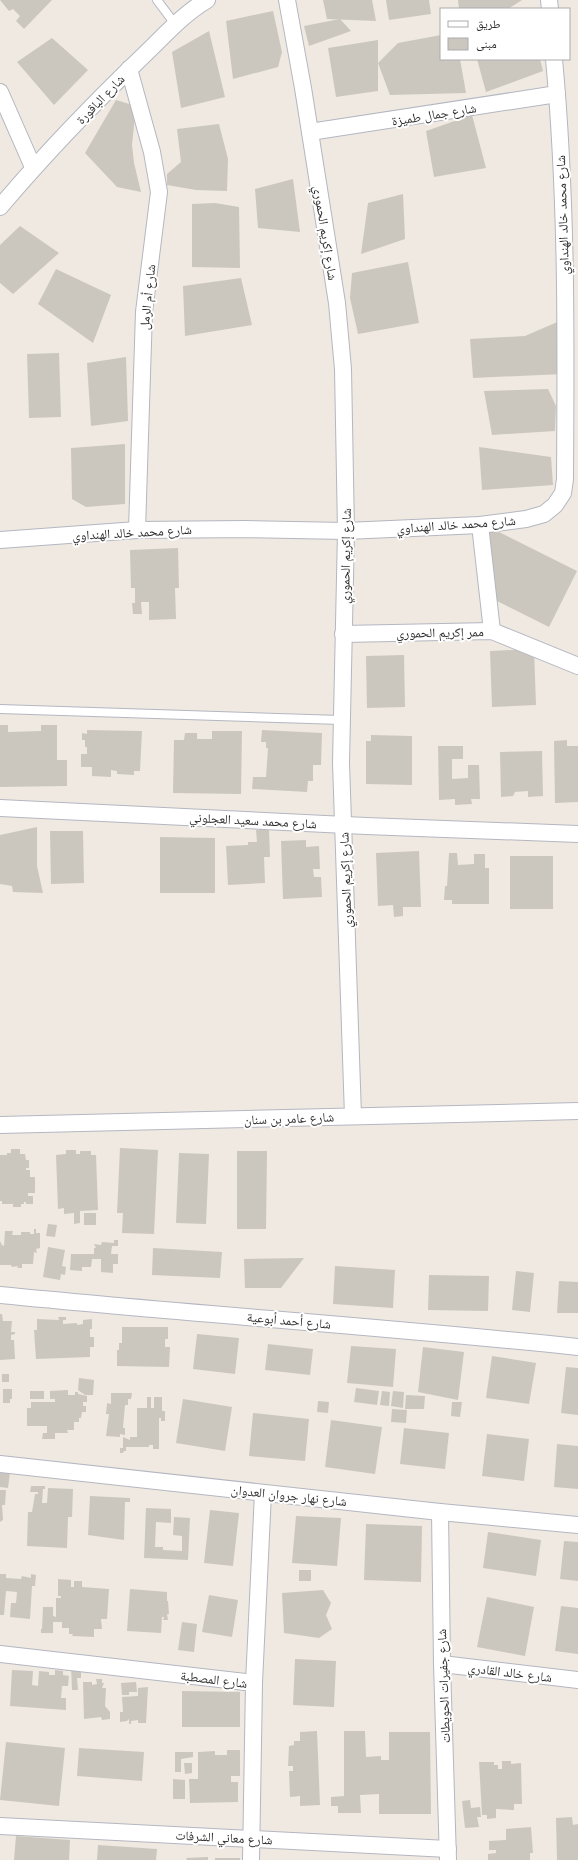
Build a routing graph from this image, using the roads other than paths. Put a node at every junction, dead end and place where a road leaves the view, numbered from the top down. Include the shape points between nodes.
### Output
1 (157, 0) edge
2 (207, 0) edge
3 (287, 0) edge
4 (175, 24) junction
5 (554, 60) edge
6 (129, 69) junction
7 (0, 92) edge
8 (557, 94) junction
9 (310, 132) junction
10 (33, 168) junction
11 (0, 207) edge
12 (480, 525) junction
13 (137, 530) junction
14 (346, 531) junction
15 (0, 540) edge
16 (492, 632) junction
17 (343, 634) junction
18 (578, 666) edge
19 (0, 709) edge
20 (341, 720) junction
21 (0, 808) edge
22 (343, 824) junction
23 (578, 834) edge
24 (578, 1111) edge
25 (353, 1116) junction
26 (0, 1125) edge
27 (0, 1295) edge
28 (578, 1347) edge
29 (0, 1464) edge
30 (263, 1493) junction
31 (440, 1512) junction
32 (578, 1525) edge
33 (0, 1654) edge
34 (442, 1664) junction
35 (578, 1680) edge
36 (254, 1683) junction
37 (0, 1826) edge
38 (251, 1838) junction
39 (448, 1854) edge
40 (251, 1860) edge

1 - 4 lane
2 - 4 street, شارع الباقورة
3 - 9 street, شارع إكريم الحموري
4 - 6 street, شارع الباقورة
5 - 8 street, شارع محمد خالد الهنداوي
6 - 10 street, شارع الباقورة
6 - 13 street, شارع أم الرمل via 152,152 159,192 144,312
7 - 10 street
8 - 9 street, شارع جمال طميزة
8 - 12 street, شارع محمد خالد الهنداوي via 566,335 563,493 555,505 544,514
9 - 14 street, شارع إكريم الحموري via 340,332
10 - 11 street, شارع الباقورة
12 - 14 street, شارع محمد خالد الهنداوي
12 - 16 street
13 - 14 street, شارع محمد خالد الهنداوي
13 - 15 street, شارع محمد خالد الهنداوي
14 - 17 street, شارع إكريم الحموري
16 - 17 street, ممر إكريم الحموري
16 - 18 street, ممر إكريم الحموري
17 - 20 street, شارع إكريم الحموري
19 - 20 lane
20 - 22 street, شارع إكريم الحموري
21 - 22 street, شارع محمد سعيد العجلوني
22 - 23 street, شارع محمد سعيد العجلوني
22 - 25 street, شارع إكريم الحموري
24 - 25 street, شارع عامر بن سنان
25 - 26 street, شارع عامر بن سنان
27 - 28 street, شارع أحمد أبوعية
29 - 30 street, شارع نهار جروان العدوان
30 - 31 street, شارع نهار جروان العدوان
30 - 36 street
31 - 32 street, شارع نهار جروان العدوان
31 - 34 street, شارع جفيرات الحويطات
33 - 36 street, شارع المصطبة
34 - 35 street, شارع خالد القادري
34 - 39 street, شارع جفيرات الحويطات
36 - 38 street, شارع المصطبة
37 - 38 street, شارع معاني الشرفات
38 - 39 street, شارع معاني الشرفات
38 - 40 street, شارع المصطبة

